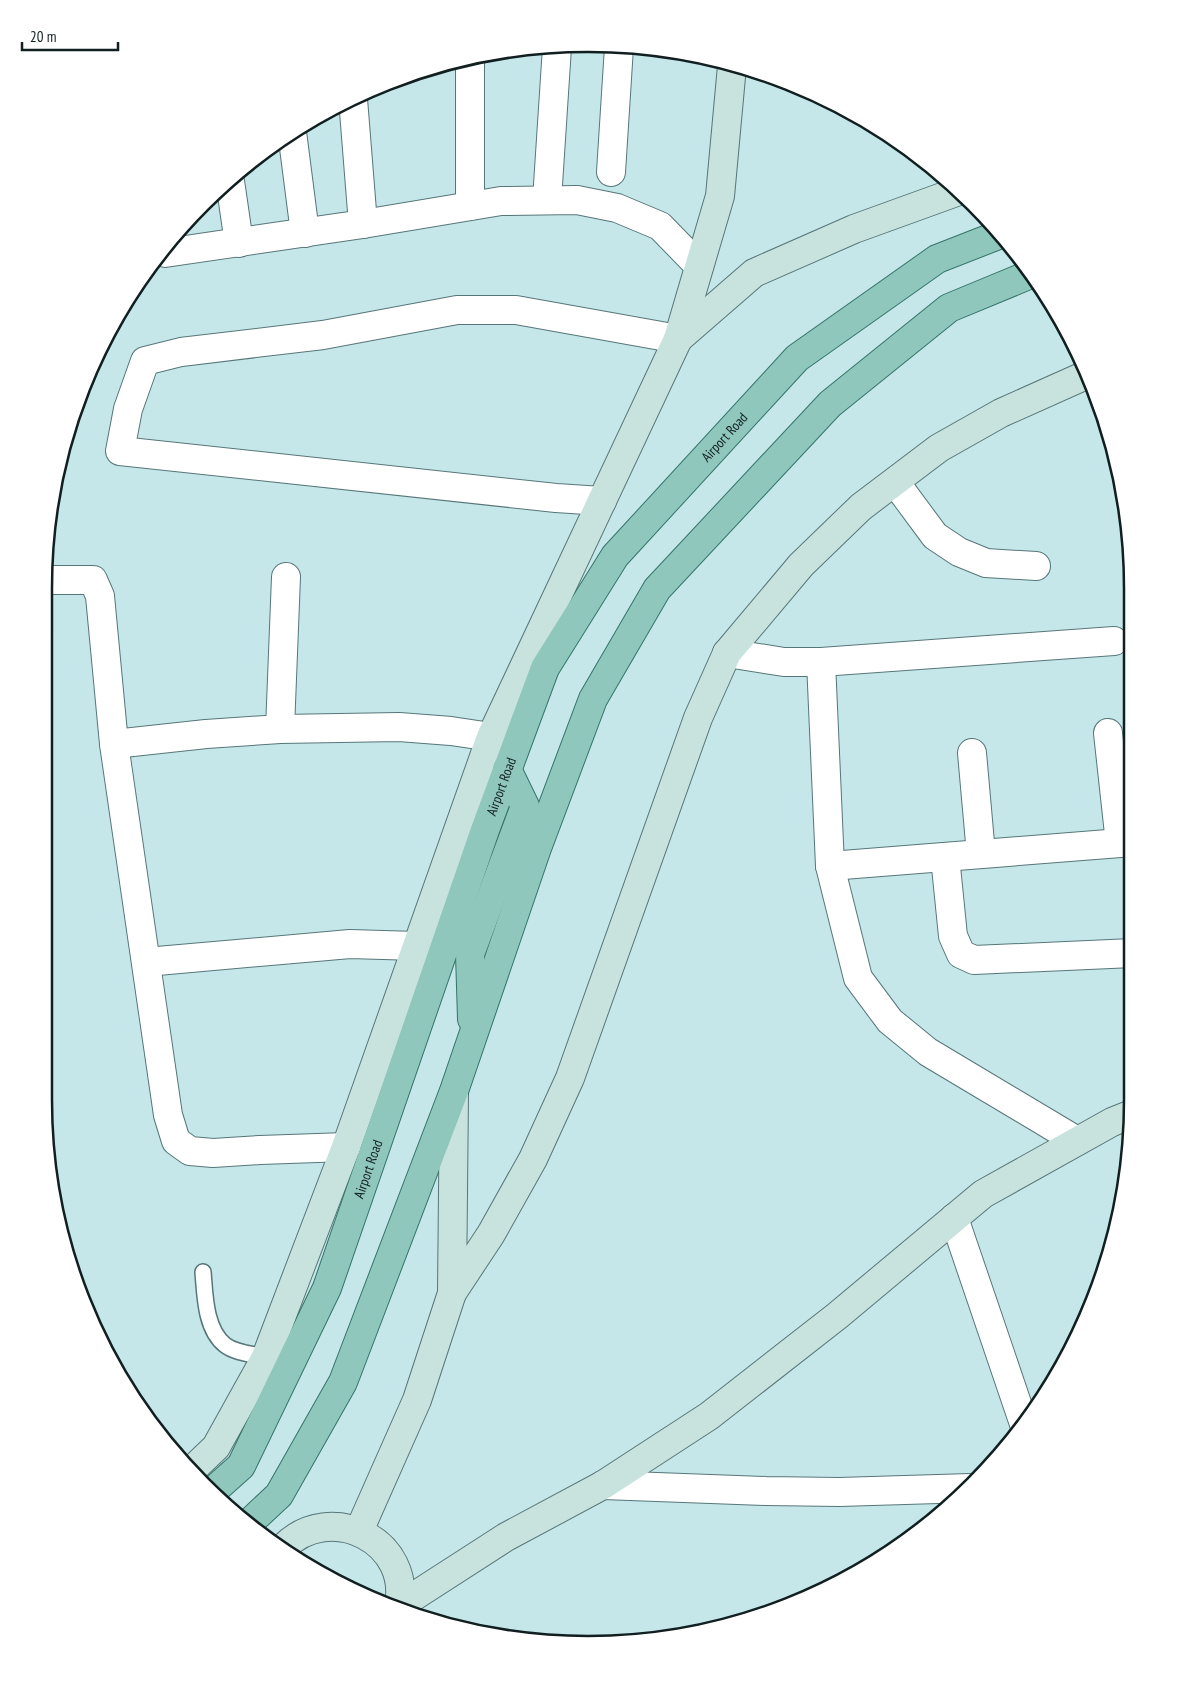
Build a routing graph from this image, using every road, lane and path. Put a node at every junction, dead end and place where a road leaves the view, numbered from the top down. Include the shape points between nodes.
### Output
1 (557, 54) edge
2 (619, 54) edge
3 (470, 66) edge
4 (731, 72) edge
5 (354, 107) edge
6 (293, 142) edge
7 (611, 172) dead end
8 (231, 189) edge
9 (951, 194) edge
10 (546, 200) junction
11 (470, 206) junction
12 (363, 224) junction
13 (305, 233) junction
14 (993, 237) edge
15 (239, 243) junction
16 (171, 252) edge
17 (700, 266) junction
18 (1024, 277) edge
19 (678, 339) junction
20 (1081, 377) edge
21 (895, 482) junction
22 (602, 501) junction
23 (1036, 566) dead end
24 (286, 577) dead end
25 (52, 580) edge
26 (1114, 641) dead end
27 (727, 653) junction
28 (820, 662) junction
29 (280, 729) junction
30 (1108, 733) dead end
31 (491, 737) junction
32 (114, 744) junction
33 (972, 753) dead end
34 (507, 769) junction
35 (1124, 826) edge
36 (1124, 843) edge
37 (981, 854) junction
38 (945, 857) junction
39 (830, 866) junction
40 (417, 946) junction
41 (1124, 953) edge
42 (146, 962) junction
43 (473, 1036) junction
44 (454, 1091) junction
45 (1124, 1117) edge
46 (1077, 1141) junction
47 (346, 1148) junction
48 (954, 1218) junction
49 (203, 1272) dead end
50 (452, 1293) junction
51 (266, 1357) junction
52 (1021, 1416) edge
53 (196, 1466) edge
54 (603, 1485) junction
55 (217, 1487) edge
56 (959, 1488) edge
57 (253, 1519) edge
58 (359, 1531) junction
59 (287, 1544) edge
60 (398, 1602) edge
61 (403, 1603) edge

1 - 10 street
2 - 7 street
3 - 11 street
4 - 17 street via 720,196
5 - 12 street
6 - 13 street
8 - 15 street
9 - 19 street via 854,229 754,273
10 - 11 street via 501,201
10 - 17 street via 577,200 617,208 651,222 660,226
11 - 12 street
12 - 13 street
13 - 15 street
14 - 34 main road, Airport Road via 937,259 797,358 615,556 545,668
15 - 16 street
17 - 19 street
18 - 43 main road via 949,308 830,404 658,589 593,699 536,848
19 - 22 street
19 - 22 street via 516,310 457,310 323,335 181,352 144,361 128,409 120,451
20 - 21 street via 1001,413 939,448
21 - 23 street via 935,536 959,552 986,562
21 - 27 street via 862,507 802,565
22 - 31 street
24 - 29 street
25 - 32 street via 93,580 100,596
26 - 28 street
27 - 28 street via 784,662
27 - 50 street via 698,718 570,1078 533,1159 491,1234
28 - 39 street
29 - 31 street via 399,727
29 - 32 street
30 - 35 street
31 - 40 street
32 - 42 street
33 - 37 street
34 - 43 main road via 525,806 470,954
34 - 55 main road, Airport Road via 327,1288 241,1466
36 - 37 street
37 - 38 street
38 - 39 street
38 - 41 street via 953,936 961,954 974,960
39 - 46 street via 858,978 890,1020 928,1052
40 - 42 street via 350,944
40 - 47 street
42 - 47 street via 168,1115 176,1141 190,1151 213,1153
43 - 44 main road
44 - 50 street
44 - 57 main road via 343,1382 279,1494
45 - 46 street
46 - 48 street via 983,1194
47 - 51 street
48 - 52 street
48 - 54 street via 837,1316 709,1416
49 - 51 lane via 208,1314 219,1339 240,1352
50 - 58 street via 417,1400
51 - 53 street via 216,1447
54 - 56 street via 840,1492
54 - 61 street via 506,1537
58 - 59 street via 336,1526 313,1529
58 - 60 street via 378,1544 393,1562 400,1585

